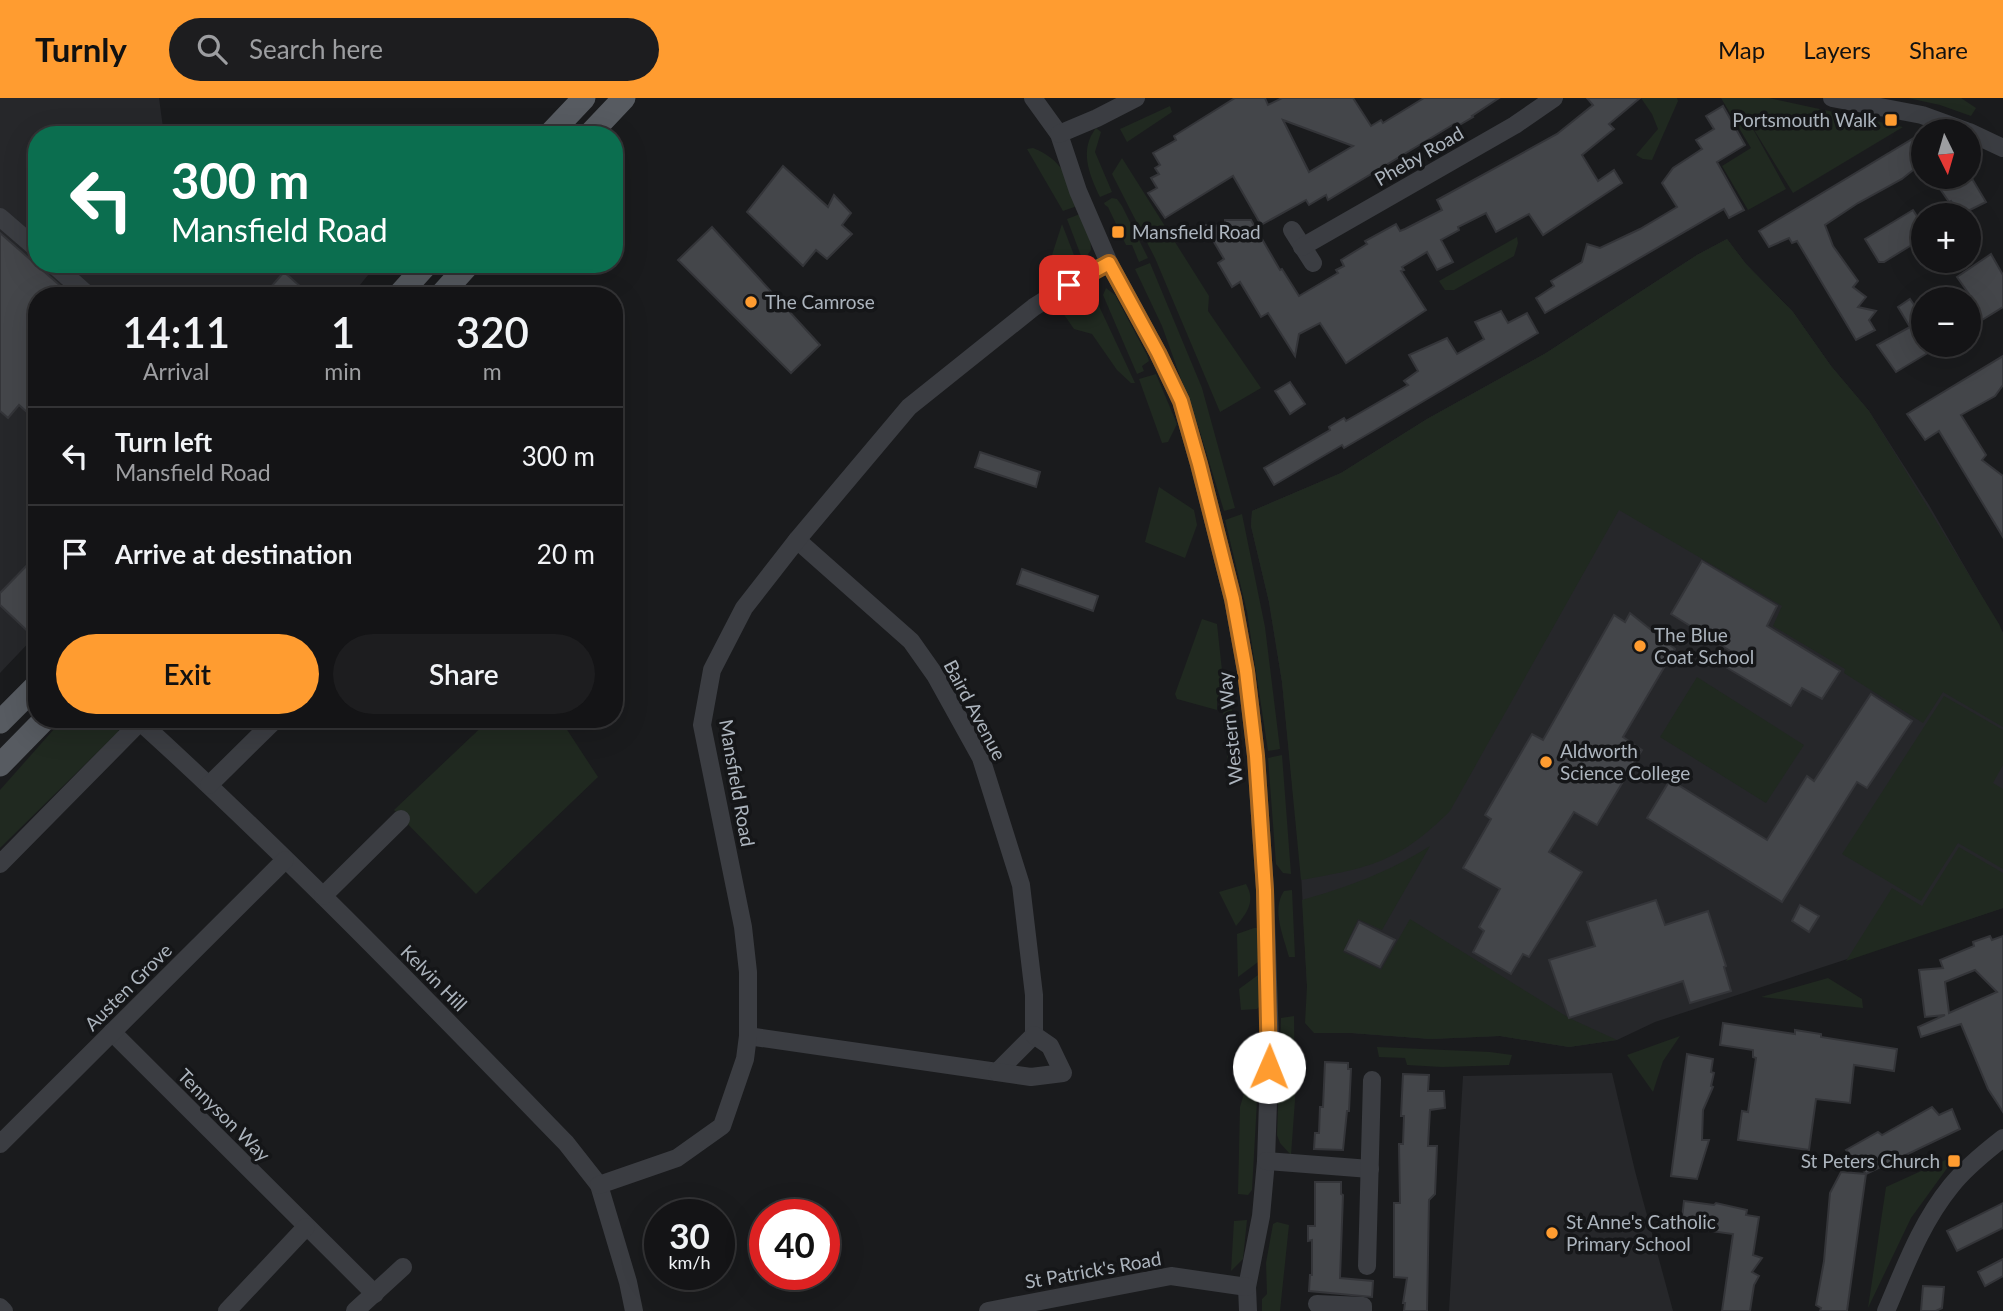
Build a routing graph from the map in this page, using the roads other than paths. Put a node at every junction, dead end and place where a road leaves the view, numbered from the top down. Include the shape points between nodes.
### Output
1 (583, 98) edge
2 (624, 98) edge
3 (1033, 98) edge
4 (1136, 98) edge
5 (1555, 98) edge
6 (1832, 98) edge
7 (1933, 119) edge
8 (557, 126) edge
9 (598, 126) edge
10 (1059, 134) junction
11 (1981, 138) edge
12 (2003, 148) edge
13 (0, 217) edge
14 (1292, 230) dead end
15 (28, 241) edge
16 (1302, 247) junction
17 (1313, 262) dead end
18 (1109, 263) junction
19 (64, 273) edge
20 (419, 273) edge
21 (461, 273) edge
22 (79, 287) edge
23 (406, 287) edge
24 (448, 287) edge
25 (797, 540) junction
26 (28, 694) edge
27 (0, 722) edge
28 (36, 728) edge
29 (131, 728) edge
30 (146, 728) edge
31 (266, 728) edge
32 (0, 765) edge
33 (209, 785) junction
34 (401, 819) dead end
35 (285, 860) junction
36 (0, 864) edge
37 (323, 896) junction
38 (112, 1032) junction
39 (748, 1035) junction
40 (1034, 1035) junction
41 (997, 1072) junction
42 (1372, 1080) dead end
43 (2003, 1138) edge
44 (0, 1144) edge
45 (1266, 1161) junction
46 (1370, 1169) junction
47 (599, 1185) junction
48 (306, 1227) junction
49 (403, 1266) dead end
50 (1367, 1266) dead end
51 (1247, 1287) junction
52 (375, 1294) junction
53 (1317, 1304) dead end
54 (0, 1307) edge
55 (4, 1311) edge
56 (228, 1311) edge
57 (355, 1311) edge
58 (634, 1311) edge
59 (988, 1311) edge
60 (1248, 1311) edge
61 (1363, 1311) edge
62 (1886, 1311) edge

1 - 8 main road
2 - 9 main road
3 - 10 street, Western Way
4 - 10 street
5 - 16 street, Pheby Road
6 - 7 street
10 - 18 street, Western Way
11 - 12 street
13 - 15 street
14 - 16 street
16 - 17 street
18 - 25 street, Mansfield Road via 1034,307 909,407
18 - 45 street, Western Way via 1181,401 1236,611 1256,756 1265,890 1270,1043
19 - 22 street
20 - 23 main road
21 - 24 main road
25 - 39 street, Mansfield Road via 744,608 712,670 702,725 743,927
25 - 40 street, Baird Avenue via 911,641 981,758 1021,885
26 - 27 main road
28 - 32 main road
29 - 36 street
30 - 33 street, Kelvin Hill
31 - 33 street
33 - 35 street, Kelvin Hill
34 - 37 street
35 - 37 street, Kelvin Hill
35 - 38 street, Austen Grove
37 - 47 street, Kelvin Hill via 566,1143
38 - 44 street, Austen Grove
38 - 48 street, Tennyson Way
39 - 41 street
39 - 47 street, Mansfield Road via 745,1059 722,1126 677,1158
40 - 41 street
40 - 41 street via 1049,1046 1063,1073 1031,1077
42 - 46 street
43 - 62 street via 1952,1184 1928,1218
45 - 46 street
45 - 51 street, Western Way
46 - 50 street
47 - 58 street, Kelvin Hill
48 - 52 street, Tennyson Way
48 - 56 street
49 - 52 street
51 - 59 street, St Patrick's Road via 1171,1276
51 - 60 street, Western Way
52 - 57 street
53 - 61 street via 1363,1306
54 - 55 street

